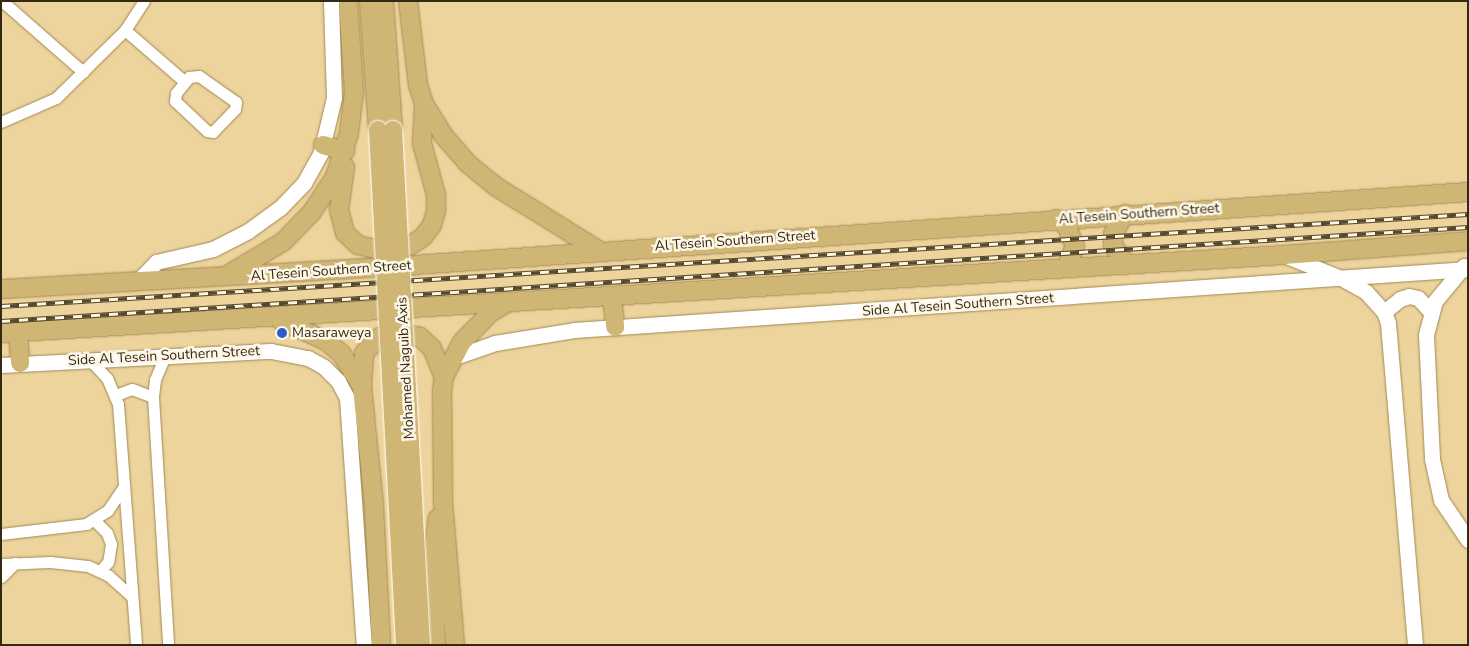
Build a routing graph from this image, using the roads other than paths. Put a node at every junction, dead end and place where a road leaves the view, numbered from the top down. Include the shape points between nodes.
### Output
1 (2, 1) edge
2 (144, 1) edge
3 (331, 1) edge
4 (348, 1) edge
5 (369, 1) edge
6 (384, 1) edge
7 (408, 1) edge
8 (125, 30) junction
9 (83, 72) junction
10 (185, 82) junction
11 (424, 104) junction
12 (1, 122) edge
13 (385, 130) junction
14 (323, 145) junction
15 (344, 151) junction
16 (1468, 192) edge
17 (1125, 214) junction
18 (1056, 219) junction
19 (1468, 240) edge
20 (600, 251) junction
21 (1283, 255) junction
22 (1126, 264) junction
23 (1465, 267) edge
24 (1066, 268) junction
25 (220, 278) junction
26 (1341, 278) junction
27 (137, 282) junction
28 (1, 289) edge
29 (612, 296) junction
30 (510, 301) junction
31 (1430, 311) junction
32 (1384, 312) junction
33 (270, 317) junction
34 (615, 327) junction
35 (10, 333) edge
36 (165, 356) junction
37 (452, 358) junction
38 (90, 360) junction
39 (20, 363) junction
40 (1, 364) edge
41 (444, 377) junction
42 (362, 387) junction
43 (116, 395) junction
44 (153, 397) junction
45 (124, 484) junction
46 (443, 502) junction
47 (374, 506) junction
48 (94, 520) junction
49 (1, 534) edge
50 (1468, 540) edge
51 (15, 563) junction
52 (1, 564) edge
53 (100, 571) junction
54 (1, 577) edge
55 (132, 597) junction
56 (136, 645) edge
57 (168, 645) edge
58 (364, 645) edge
59 (381, 645) edge
60 (393, 645) edge
61 (405, 645) edge
62 (421, 645) edge
63 (436, 645) edge
64 (455, 645) edge
65 (1415, 645) edge

1 - 9 street
2 - 8 street
3 - 14 street via 334,98
4 - 15 main road via 354,92
5 - 13 main road, Mohamed Naguib Axis
6 - 13 main road, Mohamed Naguib Axis
7 - 11 main road via 418,85
8 - 9 street
8 - 10 street
9 - 12 street via 56,98
10 - 10 street via 176,93 176,105 207,131 216,130 235,108 234,99 199,76 188,77
11 - 15 main road via 422,143 436,195 436,210 432,225 411,245 376,249 358,245 345,233 339,210
11 - 20 main road via 449,142 480,175
13 - 61 main road, Mohamed Naguib Axis, bridge
13 - 62 main road, Mohamed Naguib Axis, bridge
14 - 15 main road
14 - 27 street via 304,183 272,214 213,249 156,262
15 - 25 main road via 335,177 312,212 283,242 247,266
16 - 17 main road, Al Tesein Southern Street
17 - 18 main road, Al Tesein Southern Street
17 - 22 main road via 1117,223 1113,245
18 - 20 main road, Al Tesein Southern Street
18 - 24 main road via 1066,225 1076,246
19 - 21 main road
20 - 25 main road, Al Tesein Southern Street
21 - 22 main road
21 - 26 street
22 - 24 main road
23 - 26 street, Side Al Tesein Southern Street
23 - 31 street
24 - 29 main road
25 - 27 main road, Al Tesein Southern Street
26 - 32 street via 1366,292
26 - 34 street, Side Al Tesein Southern Street
27 - 28 main road, Al Tesein Southern Street
29 - 30 main road
29 - 34 main road
30 - 33 main road
30 - 37 main road via 474,327
31 - 32 street via 1418,298 1409,296 1400,298
31 - 50 street via 1426,335 1432,458 1441,500
32 - 65 street via 1392,340
33 - 35 main road
33 - 42 main road via 326,341 341,353
34 - 37 street, Side Al Tesein Southern Street via 504,341
35 - 39 main road
36 - 38 street, Side Al Tesein Southern Street
36 - 44 street via 155,380
36 - 58 street, Side Al Tesein Southern Street via 271,351 308,358 324,367 338,381 348,398
37 - 41 main road
38 - 39 street, Side Al Tesein Southern Street
38 - 43 street via 101,369
39 - 40 street, Side Al Tesein Southern Street
41 - 42 main road via 432,348 420,338 393,333 375,340 364,353
41 - 46 main road via 440,406
42 - 47 main road
43 - 44 street via 132,389
43 - 45 street
44 - 57 street
45 - 48 street via 115,502
45 - 55 street
46 - 63 main road via 434,534
46 - 64 main road
47 - 59 main road
47 - 60 main road via 384,546
48 - 49 street via 78,527
48 - 53 street via 107,533 111,544 108,562
51 - 52 street
51 - 53 street via 75,563
51 - 54 street
53 - 55 street
55 - 56 street

